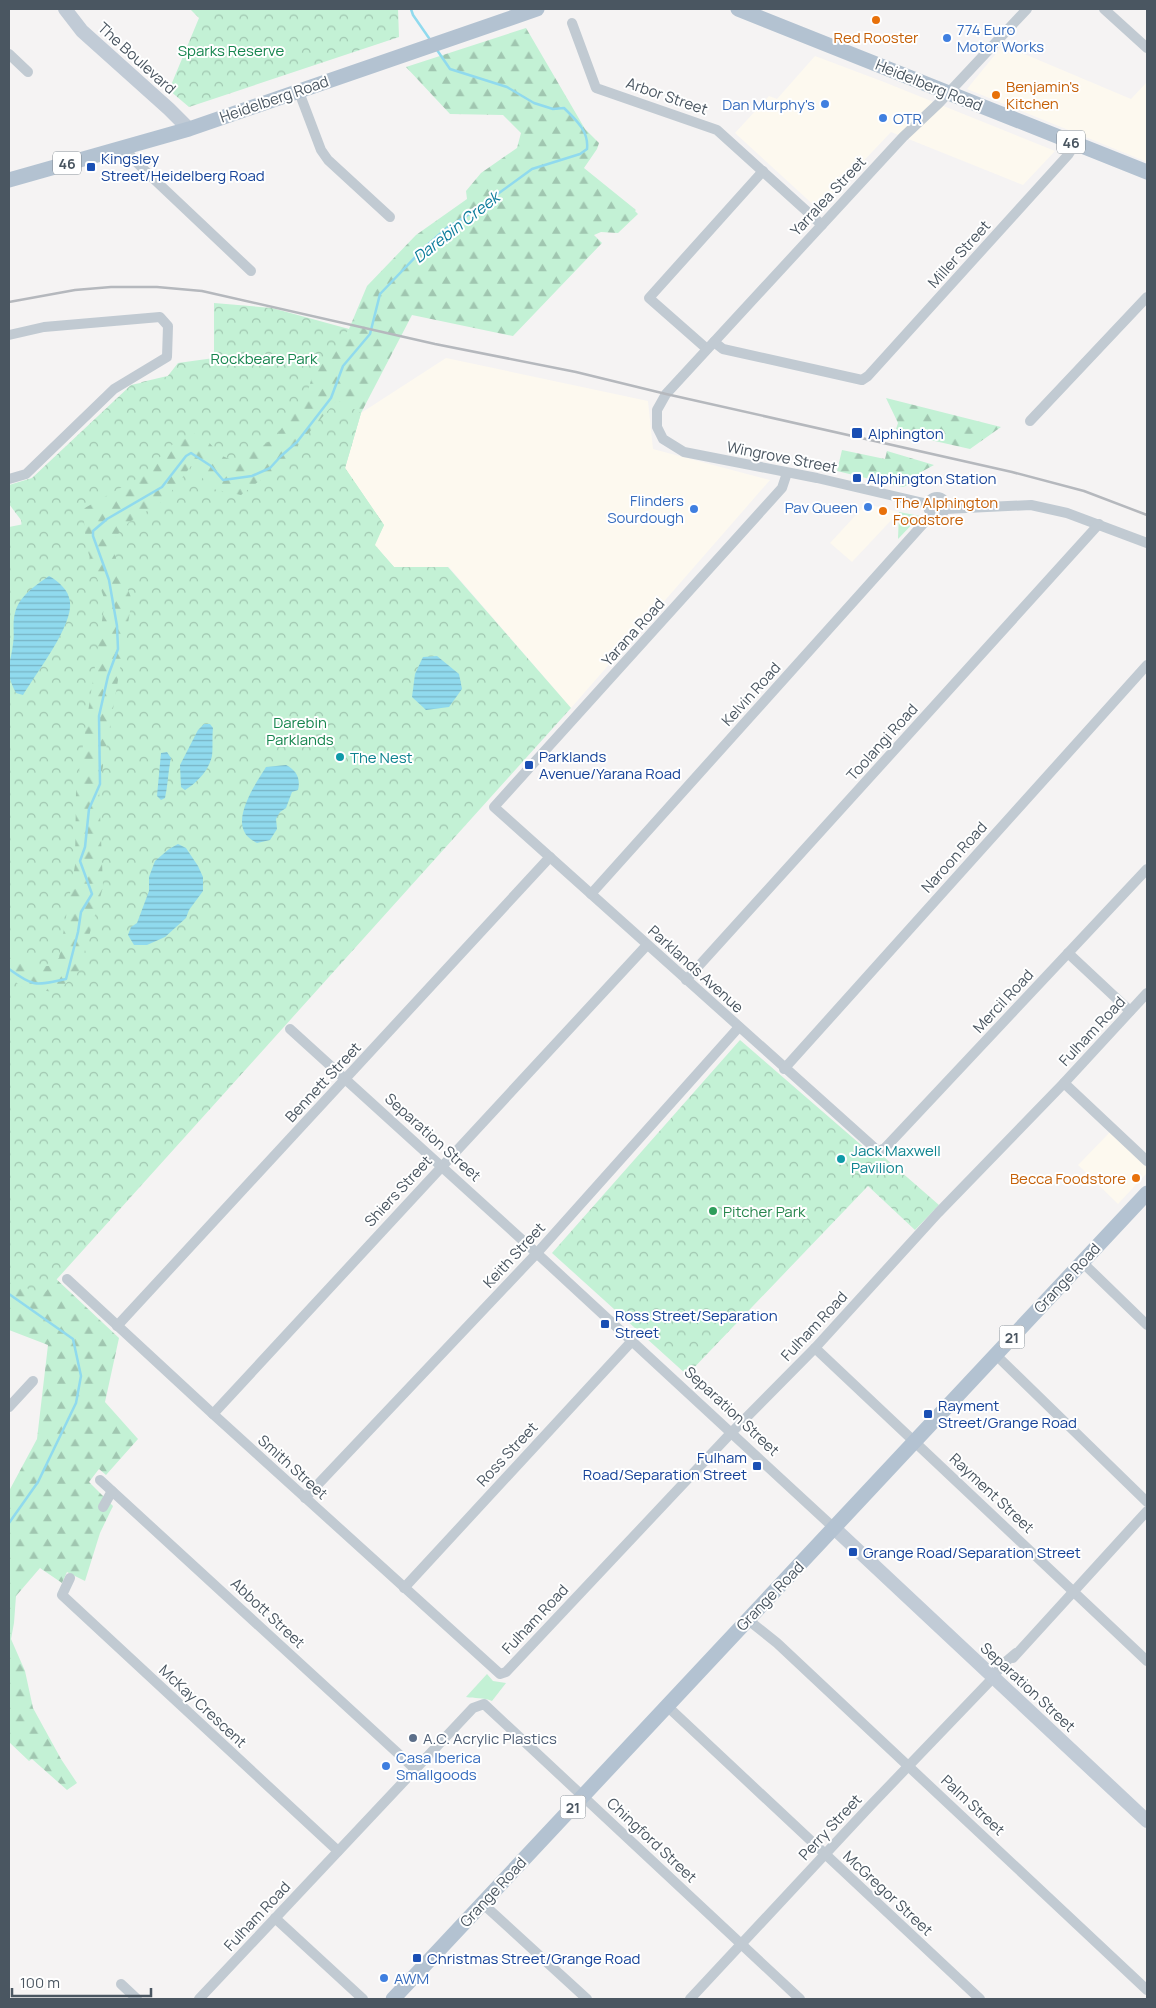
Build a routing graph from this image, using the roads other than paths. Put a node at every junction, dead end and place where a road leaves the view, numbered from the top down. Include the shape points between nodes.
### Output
1 (65, 9) edge
2 (537, 9) edge
3 (738, 9) edge
4 (1104, 9) edge
5 (1024, 10) edge
6 (760, 13) edge
7 (572, 23) dead end
8 (1147, 48) edge
9 (9, 54) edge
10 (28, 72) dead end
11 (299, 92) junction
12 (949, 92) junction
13 (189, 129) junction
14 (1075, 144) junction
15 (125, 148) junction
16 (763, 170) junction
17 (1147, 172) edge
18 (12, 175) edge
19 (390, 217) dead end
20 (822, 225) junction
21 (251, 271) dead end
22 (1147, 297) edge
23 (9, 335) edge
24 (711, 346) junction
25 (657, 410) joint
26 (1030, 421) dead end
27 (787, 473) junction
28 (9, 479) edge
29 (930, 509) junction
30 (946, 509) junction
31 (1099, 524) junction
32 (1147, 543) edge
33 (1147, 665) edge
34 (494, 807) joint
35 (550, 857) junction
36 (1147, 869) edge
37 (591, 894) junction
38 (647, 945) junction
39 (1068, 954) junction
40 (686, 980) junction
41 (1147, 993) edge
42 (1130, 1011) junction
43 (739, 1027) junction
44 (290, 1030) dead end
45 (784, 1068) junction
46 (346, 1079) junction
47 (1064, 1083) junction
48 (878, 1152) joint
49 (1147, 1161) edge
50 (442, 1166) junction
51 (1147, 1193) edge
52 (537, 1253) junction
53 (1082, 1262) junction
54 (67, 1279) dead end
55 (1147, 1325) edge
56 (117, 1326) junction
57 (632, 1340) junction
58 (815, 1348) junction
59 (996, 1355) junction
60 (33, 1381) dead end
61 (9, 1407) edge
62 (213, 1414) junction
63 (731, 1432) junction
64 (915, 1442) junction
65 (100, 1480) dead end
66 (112, 1491) junction
67 (305, 1498) junction
68 (1147, 1502) edge
69 (103, 1507) dead end
70 (1147, 1511) edge
71 (834, 1528) junction
72 (70, 1578) dead end
73 (404, 1588) junction
74 (1074, 1591) junction
75 (750, 1617) junction
76 (1147, 1661) edge
77 (500, 1674) joint
78 (993, 1678) junction
79 (484, 1704) joint
80 (666, 1706) junction
81 (908, 1766) junction
82 (415, 1769) junction
83 (583, 1796) junction
84 (1147, 1821) edge
85 (338, 1851) junction
86 (824, 1855) junction
87 (482, 1903) junction
88 (275, 1918) junction
89 (741, 1944) junction
90 (121, 1984) dead end
91 (1147, 1990) edge
92 (137, 1999) edge
93 (199, 1999) edge
94 (363, 1999) edge
95 (393, 1999) edge
96 (587, 1999) edge
97 (690, 1999) edge
98 (800, 1999) edge
99 (980, 1999) edge

1 - 13 street, The Boulevard via 82,31
2 - 11 main road, Heidelberg Road / 46
3 - 6 main road, Heidelberg Road / 46
4 - 8 street
5 - 12 street, Yarralea Street
6 - 12 main road, Heidelberg Road / 46
7 - 16 street, Arbor Street via 596,88 714,128
9 - 10 street
11 - 13 main road, Heidelberg Road / 46
11 - 19 street via 321,150 328,160
12 - 14 main road, Heidelberg Road / 46
12 - 20 street, Yarralea Street
13 - 15 main road, Heidelberg Road / 46
14 - 17 main road, Heidelberg Road / 46
14 - 24 street, Miller Street via 907,335 862,380
15 - 18 main road, Heidelberg Road / 46
15 - 21 street
16 - 20 street, Arbor Street
16 - 24 street via 649,298
20 - 24 street, Yarralea Street
22 - 26 street
23 - 28 street via 44,327 160,317 168,326 167,357 114,389 26,474
24 - 25 street, Yarralea Street via 666,394
25 - 27 street, Wingrove Street via 657,427 661,435 684,452
27 - 29 street, Wingrove Street
27 - 34 street, Yarana Road via 782,488
29 - 30 street via 940,515
29 - 30 street via 933,498 939,497 946,503
29 - 37 street, Kelvin Road
30 - 31 street via 1031,505
31 - 32 street
31 - 40 street, Toolangi Road
33 - 45 street, Naroon Road
34 - 35 street, Parklands Avenue
35 - 37 street, Parklands Avenue
35 - 46 street, Bennett Street
36 - 39 street, Mercil Road
37 - 38 street, Parklands Avenue
38 - 40 street, Parklands Avenue
38 - 50 street, Shiers Street
39 - 42 street
39 - 48 street, Mercil Road
40 - 43 street, Parklands Avenue
41 - 42 street, Fulham Road
42 - 47 street, Fulham Road
43 - 45 street, Parklands Avenue
43 - 52 street, Keith Street
44 - 46 street, Separation Street
45 - 48 street, Parklands Avenue
46 - 50 street, Separation Street
46 - 56 street, Bennett Street
47 - 49 street
47 - 58 street, Fulham Road via 938,1213
50 - 52 street, Separation Street
50 - 62 street, Shiers Street
51 - 53 main road, Grange Road / 21
52 - 57 street, Separation Street
52 - 67 street, Keith Street
53 - 55 street
53 - 59 main road, Grange Road / 21
54 - 56 street, Smith Street
56 - 62 street, Smith Street
57 - 63 street, Separation Street
57 - 73 street, Ross Street
58 - 63 street, Fulham Road
58 - 64 street, Rayment Street
59 - 64 main road, Grange Road / 21
59 - 68 street
60 - 61 street
62 - 67 street, Smith Street
63 - 71 street, Separation Street
63 - 77 street, Fulham Road via 506,1672
64 - 71 main road, Grange Road / 21
64 - 74 street, Rayment Street
65 - 66 street, Abbott Street
66 - 69 street
66 - 82 street, Abbott Street
67 - 73 street, Smith Street
70 - 74 street, Perry Street
71 - 75 main road, Grange Road / 21
71 - 78 street, Separation Street
72 - 85 street, McKay Crescent via 62,1595
73 - 77 street, Smith Street
74 - 76 street, Rayment Street
74 - 78 street, Perry Street
75 - 80 main road, Grange Road / 21
75 - 81 street, Palm Street
78 - 81 street, Perry Street
78 - 84 street, Separation Street
79 - 82 street, Fulham Road via 473,1708
79 - 83 street, Chingford Street
80 - 83 main road, Grange Road / 21
80 - 86 street, McGregor Street
81 - 86 street, Perry Street
81 - 91 street, Palm Street
82 - 85 street, Fulham Road
83 - 87 main road, Grange Road / 21
83 - 89 street, Chingford Street
85 - 88 street, Fulham Road
86 - 89 street, Perry Street
86 - 99 street, McGregor Street
87 - 95 main road, Grange Road / 21
87 - 96 street
88 - 93 street, Fulham Road
88 - 94 street
89 - 97 street, Perry Street
89 - 98 street, Chingford Street
90 - 92 street

